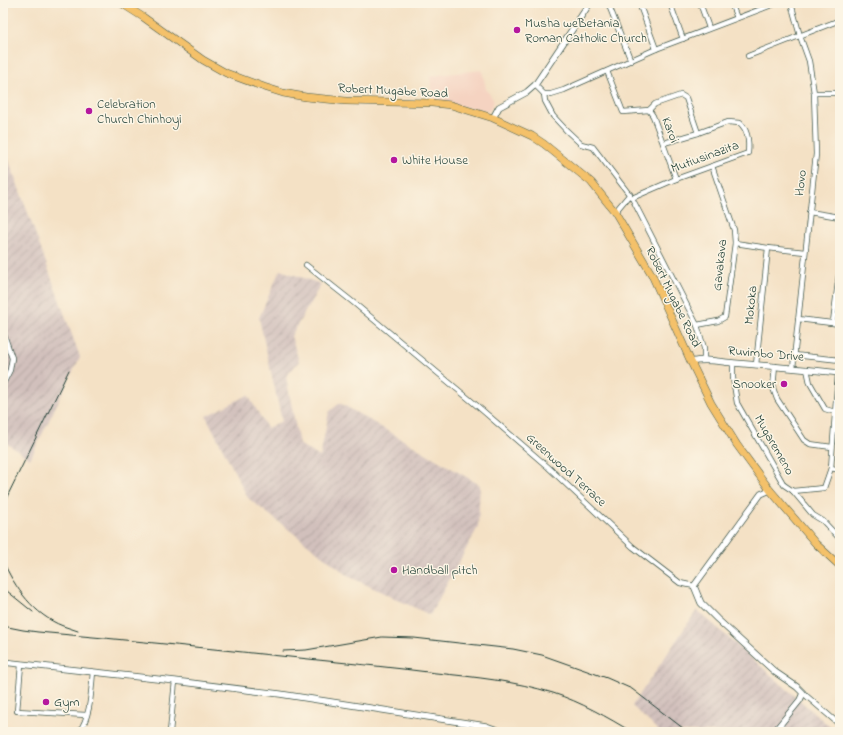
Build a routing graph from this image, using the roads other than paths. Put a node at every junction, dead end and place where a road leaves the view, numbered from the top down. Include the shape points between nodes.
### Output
1 (121, 3) edge
2 (590, 3) edge
3 (608, 3) edge
4 (639, 3) edge
5 (670, 3) edge
6 (700, 3) edge
7 (731, 3) edge
8 (777, 3) edge
9 (791, 3) edge
10 (763, 6) edge
11 (737, 18) junction
12 (840, 20) edge
13 (709, 28) junction
14 (800, 36) junction
15 (683, 39) junction
16 (656, 50) junction
17 (748, 56) dead end
18 (631, 61) junction
19 (607, 71) junction
20 (535, 85) junction
21 (814, 93) junction
22 (840, 93) edge
23 (544, 94) junction
24 (649, 110) junction
25 (493, 118) junction
26 (698, 133) junction
27 (664, 143) junction
28 (712, 166) junction
29 (676, 179) junction
30 (631, 196) junction
31 (615, 212) junction
32 (809, 212) junction
33 (840, 217) edge
34 (735, 243) junction
35 (768, 248) junction
36 (805, 252) junction
37 (306, 265) dead end
38 (840, 266) edge
39 (798, 319) junction
40 (833, 322) junction
41 (840, 324) edge
42 (696, 325) junction
43 (3, 332) edge
44 (794, 355) junction
45 (704, 360) junction
46 (840, 360) edge
47 (691, 362) junction
48 (733, 363) junction
49 (756, 365) junction
50 (775, 366) junction
51 (793, 368) junction
52 (806, 369) junction
53 (839, 373) edge
54 (3, 384) edge
55 (837, 413) edge
56 (832, 447) junction
57 (831, 468) junction
58 (840, 470) edge
59 (770, 490) junction
60 (793, 490) junction
61 (840, 539) edge
62 (840, 566) edge
63 (694, 586) junction
64 (3, 662) edge
65 (21, 665) junction
66 (93, 672) junction
67 (175, 681) junction
68 (803, 693) junction
69 (86, 715) junction
70 (840, 725) edge
71 (79, 732) edge
72 (170, 732) edge
73 (503, 732) edge
74 (774, 732) edge

1 - 25 main road, Robert Mugabe Road via 203,60 226,73 276,91 346,101 451,105
2 - 20 street
3 - 18 street
4 - 16 street
5 - 15 street
6 - 13 street
7 - 11 street
8 - 10 street
9 - 14 street, Hovo
10 - 11 street
11 - 13 street
12 - 14 street
13 - 15 street
14 - 17 street
14 - 21 street, Hovo via 809,61
15 - 16 street
16 - 18 street
18 - 19 street
19 - 23 street via 564,90
19 - 24 street, Karoi via 623,112
20 - 23 street
20 - 25 street via 499,107
21 - 22 street
21 - 32 street, Hovo via 816,154
23 - 30 street via 545,101 557,121 581,144 592,147
24 - 26 street via 655,104 681,95 686,98
24 - 27 street, Karoi
25 - 31 main road, Robert Mugabe Road via 544,144 591,182
26 - 27 street, Mutiusinazita
26 - 28 street, Mutiusinazita via 728,122 744,126 749,144 748,153
27 - 29 street, Karoi
28 - 29 street, Mutiusinazita
28 - 34 street, Gavakava via 734,230
29 - 30 street, Mutiusinazita
30 - 31 street
30 - 42 street
31 - 47 main road, Robert Mugabe Road via 652,275
32 - 33 street
32 - 36 street, Hovo
34 - 35 street
34 - 42 street, Gavakava via 725,317
35 - 36 street
35 - 49 street, Mokoka
36 - 39 street, Hovo
37 - 63 street, Greenwood Terrace via 531,452 633,547 680,583
38 - 40 street
39 - 40 street
39 - 44 street, Hovo
40 - 41 street
42 - 45 street via 704,348
43 - 54 street via 12,358 10,370
44 - 46 street
44 - 51 street, Hovo
45 - 47 street, Ruvimbo Drive
45 - 48 street, Ruvimbo Drive
47 - 59 main road, Robert Mugabe Road via 711,403 737,445
48 - 49 street, Ruvimbo Drive
48 - 60 street, Mugaremeno via 738,403 784,485
49 - 50 street, Ruvimbo Drive
50 - 51 street, Ruvimbo Drive
50 - 56 street via 773,388 777,399 804,440 810,444
51 - 52 street, Ruvimbo Drive
52 - 53 street, Ruvimbo Drive
52 - 55 street via 810,383 825,409
53 - 55 street
55 - 56 street
56 - 57 street
57 - 58 street
57 - 60 street via 824,488
59 - 62 main road, Robert Mugabe Road via 816,544
59 - 63 street via 761,494
60 - 61 street, Mugaremeno via 813,515 823,521
63 - 68 street via 701,603 717,619 775,672
64 - 65 street
65 - 66 street
65 - 69 street via 17,711
66 - 67 street
66 - 69 street
67 - 72 street
67 - 73 street via 280,694 486,726
68 - 70 street
68 - 74 street
69 - 71 street

